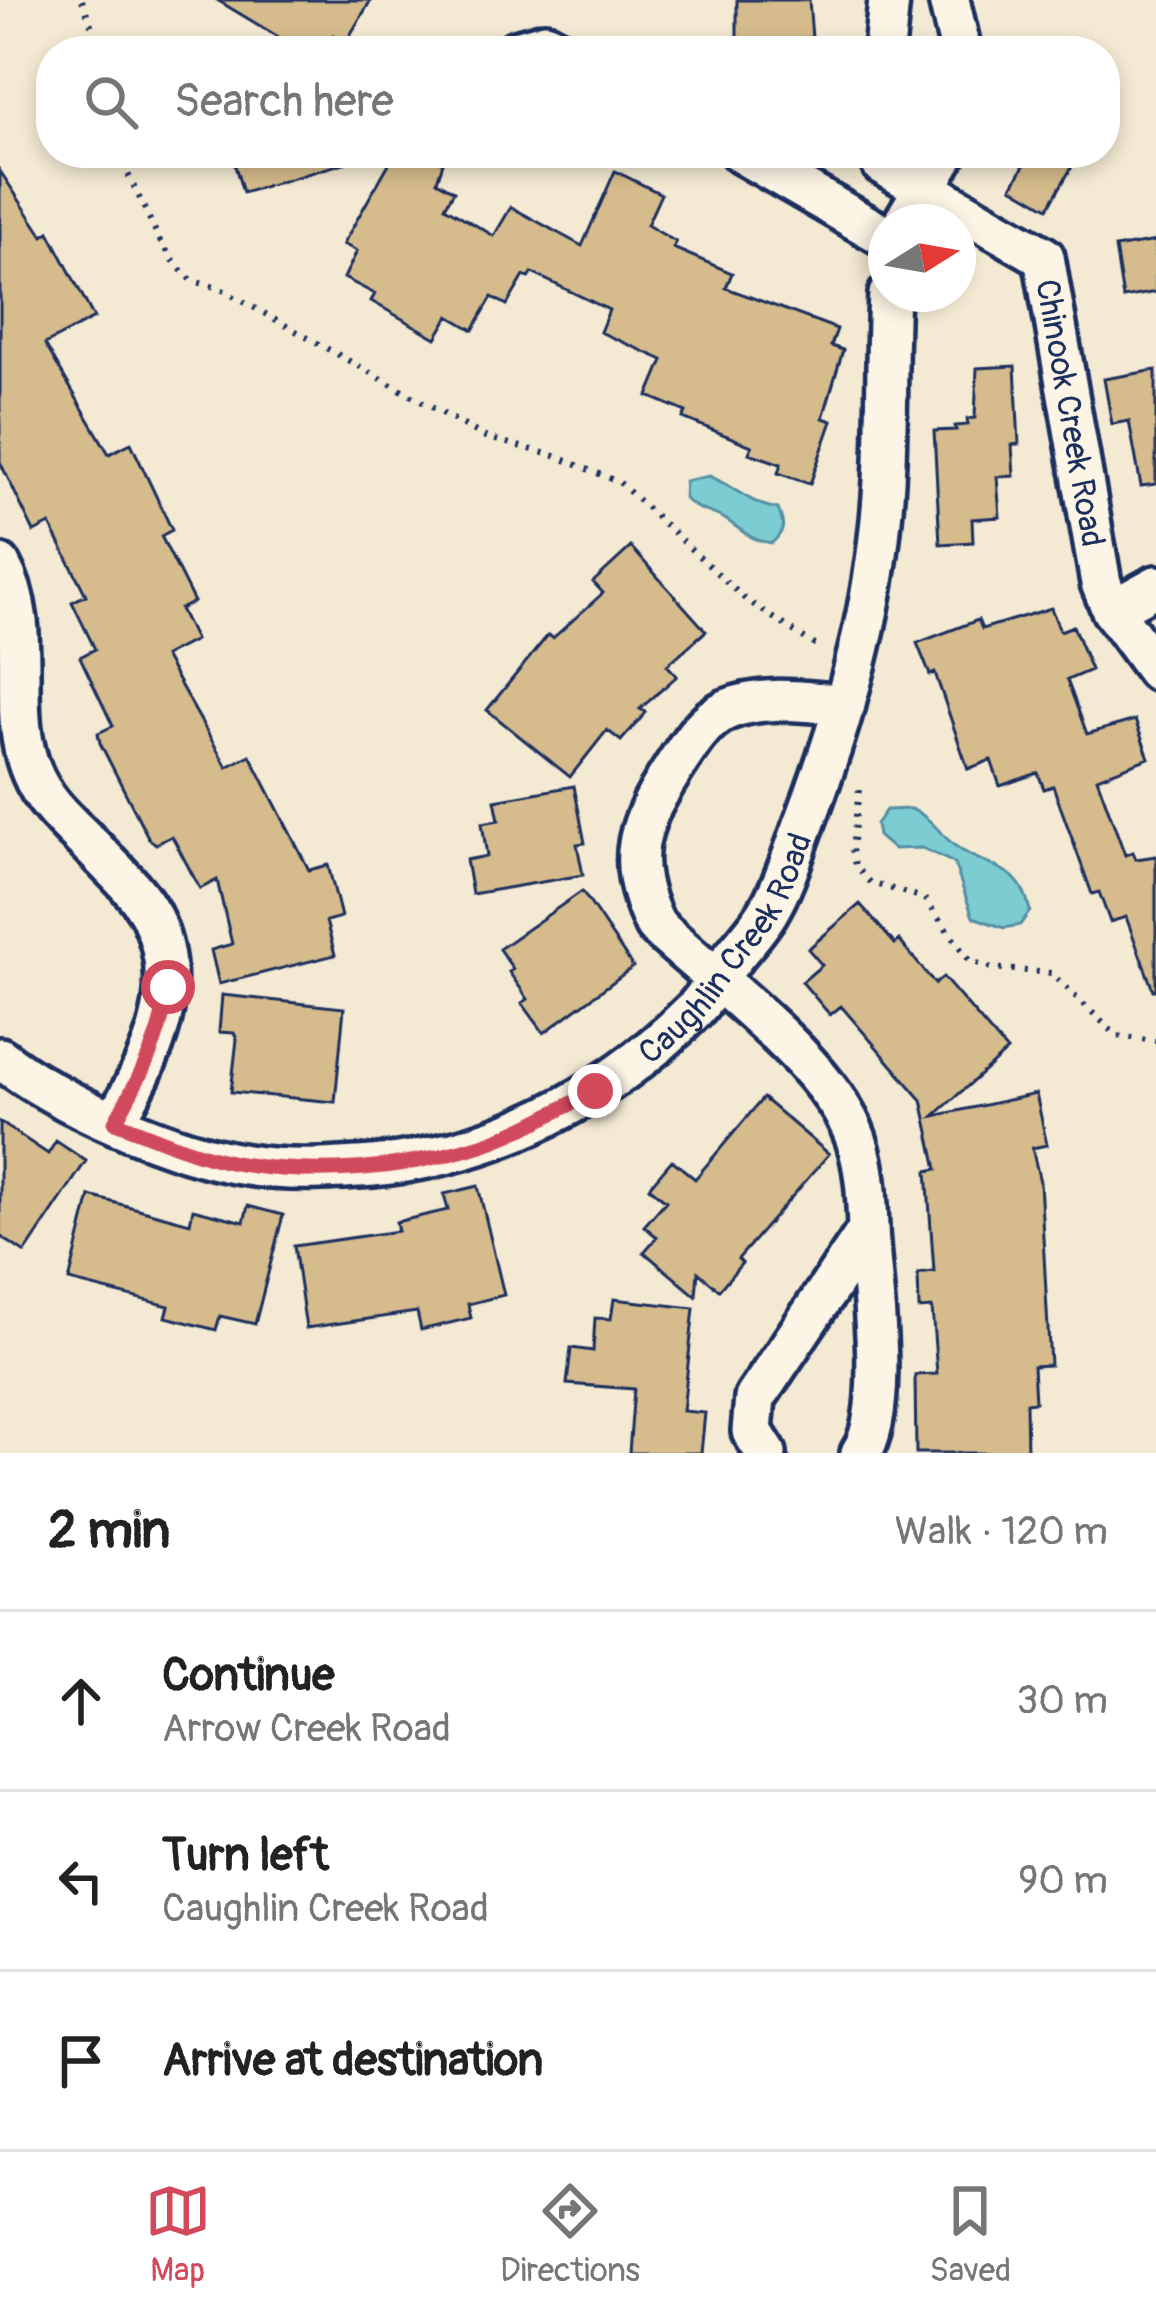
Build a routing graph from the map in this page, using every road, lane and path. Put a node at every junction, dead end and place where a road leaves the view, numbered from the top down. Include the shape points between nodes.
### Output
1 (82, 0) edge
2 (889, 0) edge
3 (949, 0) edge
4 (98, 36) edge
5 (885, 36) edge
6 (957, 36) edge
7 (125, 168) edge
8 (767, 168) edge
9 (883, 168) edge
10 (896, 168) edge
11 (938, 168) edge
12 (926, 189) junction
13 (888, 204) edge
14 (916, 204) edge
15 (868, 227) edge
16 (888, 312) edge
17 (0, 565) edge
18 (1156, 586) edge
19 (1112, 610) junction
20 (854, 665) junction
21 (1156, 670) edge
22 (844, 705) junction
23 (860, 785) dead end
24 (715, 981) junction
25 (1156, 1041) edge
26 (0, 1058) edge
27 (115, 1122) junction
28 (868, 1230) junction
29 (766, 1453) edge
30 (861, 1453) edge

1 - 4 path
2 - 5 street
3 - 6 street
7 - 20 path via 160,241 193,280 485,437 619,482 745,599
8 - 15 street
9 - 13 street
10 - 12 street, Chinook Creek Road
11 - 12 street
12 - 14 street
12 - 19 street, Chinook Creek Road via 1044,257
16 - 20 street, Caughlin Creek Road via 881,521
17 - 27 street via 16,611 30,771 50,805 132,889 160,946 168,987 163,1025
18 - 19 street
19 - 21 street, Chinook Creek Road
20 - 22 street, Caughlin Creek Road
22 - 24 street, Caughlin Creek Road via 769,911
22 - 24 street via 765,701 721,712 646,809 640,895 655,925
23 - 25 path via 852,849 871,884 924,898 969,960 1051,974 1117,1036
24 - 27 street, Caughlin Creek Road via 696,1009 595,1091 470,1149 316,1171 244,1165
24 - 28 street via 834,1095 855,1136
26 - 27 street, Caughlin Creek Road via 34,1084
28 - 29 street via 755,1398 752,1431
28 - 30 street via 877,1408

